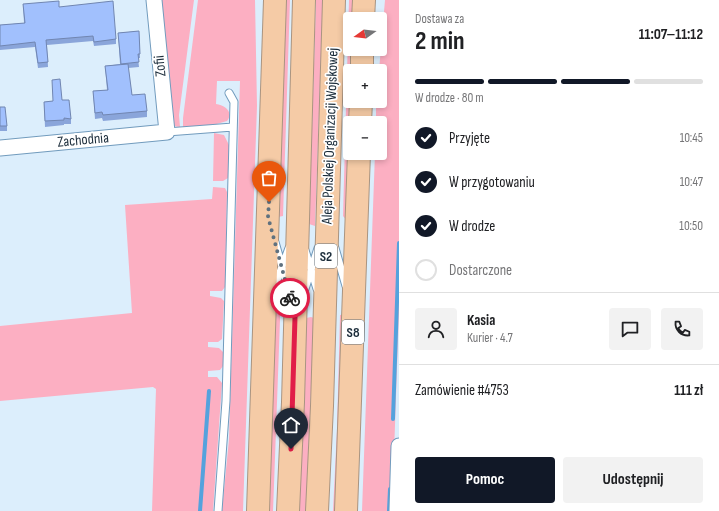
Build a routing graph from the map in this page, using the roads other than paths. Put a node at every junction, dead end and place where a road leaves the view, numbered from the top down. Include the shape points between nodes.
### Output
1 (154, 0) edge
2 (275, 0) edge
3 (304, 0) edge
4 (334, 0) edge
5 (364, 0) edge
6 (363, 12) edge
7 (229, 93) dead end
8 (234, 127) junction
9 (167, 132) junction
10 (0, 148) edge
11 (359, 160) edge
12 (268, 217) junction
13 (327, 221) junction
14 (357, 223) junction
15 (298, 226) junction
16 (282, 268) junction
17 (341, 269) junction
18 (311, 270) junction
19 (266, 312) junction
20 (325, 315) junction
21 (354, 315) junction
22 (295, 317) junction
23 (399, 446) edge
24 (218, 511) edge
25 (258, 511) edge
26 (288, 511) edge
27 (317, 511) edge
28 (346, 511) edge
29 (397, 511) edge

1 - 9 street, Zofii
2 - 12 highway
3 - 15 highway, Aleja Polskiej Organizacji Wojskowej / S2
4 - 13 highway, Aleja Polskiej Organizacji Wojskowej / S2
5 - 6 highway
7 - 8 lane via 234,102
8 - 9 lane
8 - 24 lane via 226,401
9 - 10 street, Zachodnia
11 - 14 highway, S8
12 - 16 lane
12 - 19 highway
13 - 17 lane
13 - 18 lane
13 - 20 highway, Aleja Polskiej Organizacji Wojskowej / S2
14 - 17 lane
14 - 21 highway, S8
15 - 16 lane
15 - 18 lane
15 - 22 highway, Aleja Polskiej Organizacji Wojskowej / S2
16 - 19 lane
16 - 22 lane
17 - 20 lane
17 - 21 lane
18 - 20 lane
18 - 22 lane
19 - 25 highway
20 - 27 highway, Aleja Polskiej Organizacji Wojskowej / S2
21 - 28 highway, S8
22 - 26 highway, Aleja Polskiej Organizacji Wojskowej / S2
23 - 29 street

